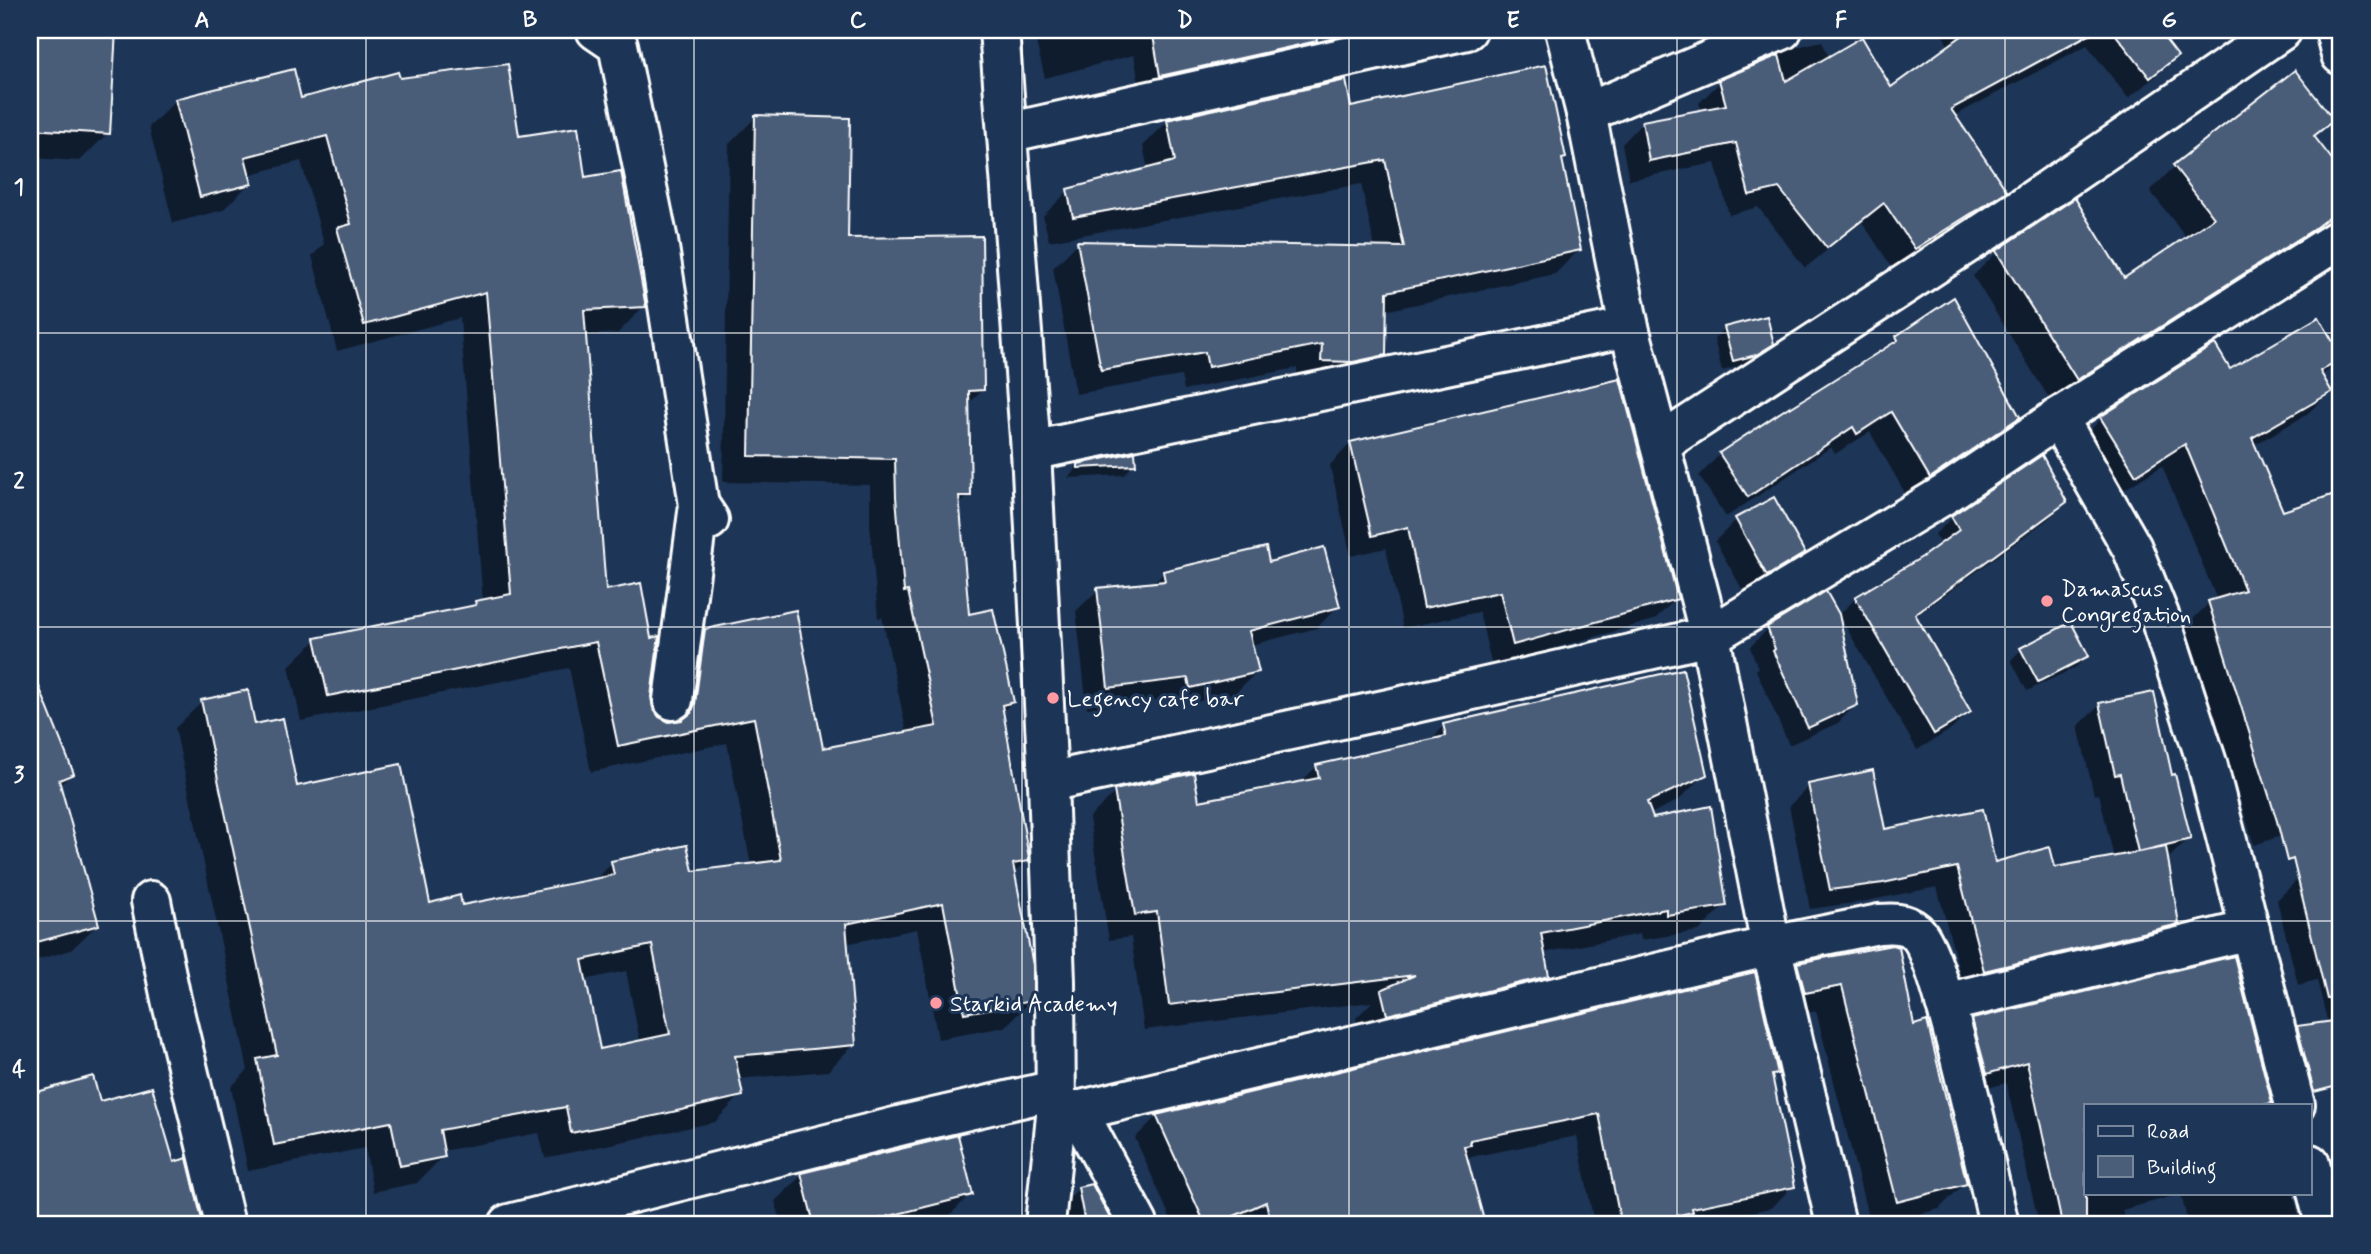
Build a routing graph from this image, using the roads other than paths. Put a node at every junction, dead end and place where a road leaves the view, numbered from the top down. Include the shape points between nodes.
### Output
1 (596, 30) edge
2 (999, 30) edge
3 (1467, 30) edge
4 (1564, 30) edge
5 (1782, 30) edge
6 (2282, 30) edge
7 (2335, 30) edge
8 (2341, 55) edge
9 (1586, 113) junction
10 (1007, 133) junction
11 (2341, 238) edge
12 (1629, 327) junction
13 (2059, 418) junction
14 (1660, 443) junction
15 (1031, 451) junction
16 (1710, 636) junction
17 (673, 700) dead end
18 (1048, 782) junction
19 (151, 901) dead end
20 (2250, 929) junction
21 (1771, 946) junction
22 (1945, 1003) junction
23 (2295, 1104) edge
24 (1063, 1105) junction
25 (2312, 1172) edge
26 (225, 1224) edge
27 (509, 1224) edge
28 (1045, 1224) edge
29 (1138, 1224) edge
30 (1836, 1224) edge
31 (1999, 1224) edge
32 (2325, 1224) edge

1 - 17 street via 618,45 658,241 704,512
2 - 10 street
3 - 10 street
4 - 9 street
5 - 9 street
6 - 14 street via 2011,215
7 - 8 street
9 - 12 street
10 - 15 street
11 - 13 street
12 - 14 street
12 - 15 street
13 - 16 street via 1947,493
13 - 20 street via 2132,548 2159,615 2207,763
14 - 16 street
15 - 18 street
16 - 18 street
16 - 21 street
18 - 24 street
19 - 26 street
20 - 22 street
20 - 23 street
21 - 22 street via 1897,923 1916,931 1925,946
21 - 24 street
21 - 30 street
22 - 31 street
24 - 27 street via 903,1125
24 - 28 street
24 - 29 street
25 - 32 street

